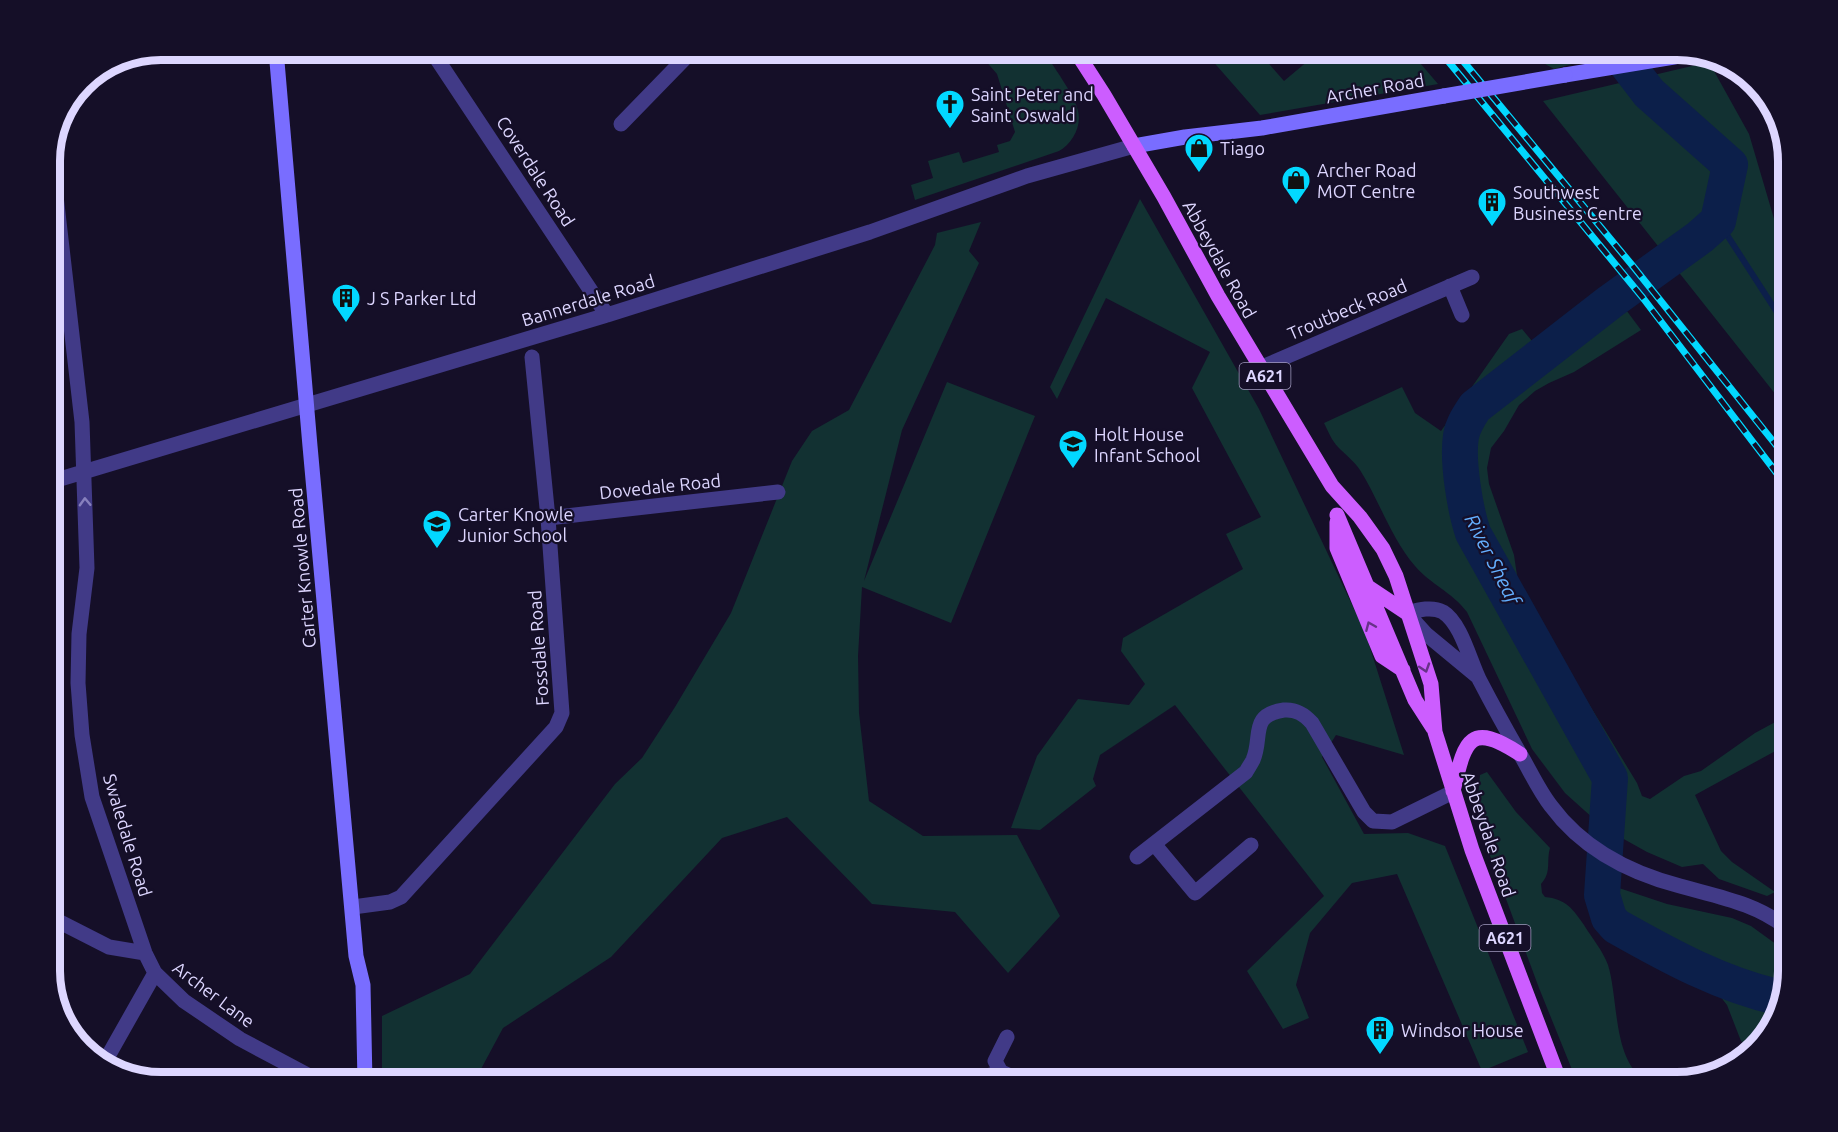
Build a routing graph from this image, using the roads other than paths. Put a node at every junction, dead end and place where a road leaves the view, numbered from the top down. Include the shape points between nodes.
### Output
1 (277, 60) edge
2 (438, 60) edge
3 (683, 60) edge
4 (1082, 60) edge
5 (1658, 60) edge
6 (621, 124) dead end
7 (1134, 146) junction
8 (60, 230) edge
9 (1472, 277) dead end
10 (1450, 286) junction
11 (607, 315) junction
12 (1462, 315) dead end
13 (532, 357) dead end
14 (1260, 368) junction
15 (306, 404) junction
16 (84, 471) junction
17 (60, 479) edge
18 (1332, 486) junction
19 (778, 492) dead end
20 (1337, 515) junction
21 (548, 518) junction
22 (1368, 587) junction
23 (1407, 613) junction
24 (1390, 639) junction
25 (1403, 671) junction
26 (1478, 677) junction
27 (1435, 732) junction
28 (1520, 754) junction
29 (1453, 792) junction
30 (1155, 844) junction
31 (1251, 845) dead end
32 (1137, 857) dead end
33 (353, 907) junction
34 (60, 922) edge
35 (1778, 922) edge
36 (145, 954) junction
37 (155, 973) junction
38 (1007, 1037) dead end
39 (108, 1056) edge
40 (301, 1072) edge
41 (365, 1072) edge
42 (1001, 1072) edge
43 (1556, 1072) edge

1 - 15 street, Carter Knowle Road
2 - 11 street, Coverdale Road
3 - 6 street
4 - 7 main road, Abbeydale Road / A621
5 - 7 street, Archer Road, bridge
7 - 11 street, Bannerdale Road via 1027,176 870,232
7 - 14 main road, Abbeydale Road / A621
8 - 16 street, Swaledale Road
9 - 10 street, Troutbeck Road
10 - 12 street
10 - 14 street, Troutbeck Road
11 - 15 street, Bannerdale Road
13 - 21 street, Fossdale Road
14 - 18 main road, Abbeydale Road / A621
15 - 16 street, Bannerdale Road
15 - 33 street, Carter Knowle Road
16 - 17 street, Bannerdale Road
36 -> 16 street, Swaledale Road via 92,797 82,735 78,683 87,568
18 - 20 main road, Abbeydale Road / A621
18 - 23 main road, Abbeydale Road / A621 via 1383,549
19 - 21 street, Dovedale Road
20 - 22 main road, Abbeydale Road / A621
25 -> 20 main road, Abbeydale Road / A621 via 1382,656 1337,548
21 - 33 street, Fossdale Road via 560,721 401,897
22 - 23 main road
22 - 24 main road, Abbeydale Road / A621
23 - 24 main road
23 - 26 street
23 - 26 street via 1423,609 1442,612 1459,633
23 -> 27 main road, Abbeydale Road / A621 via 1431,684
24 - 25 main road, Abbeydale Road / A621
25 - 27 main road, Abbeydale Road / A621
26 - 28 street
27 - 29 main road, Abbeydale Road / A621
28 - 29 main road via 1492,738 1473,740 1462,755
28 - 35 street via 1553,809 1597,849 1636,872 1743,903
29 - 30 street via 1392,822 1373,820 1364,812 1304,713 1275,711 1258,726 1254,759 1246,772
29 - 43 main road, Abbeydale Road / A621
30 - 31 street via 1195,893
30 - 32 street
33 - 41 street, Carter Knowle Road via 356,956 363,985
34 - 36 street via 110,947
36 - 37 street, Archer Lane
37 - 39 street
37 - 40 street, Archer Lane via 184,1001 240,1039
38 - 42 street via 995,1061

